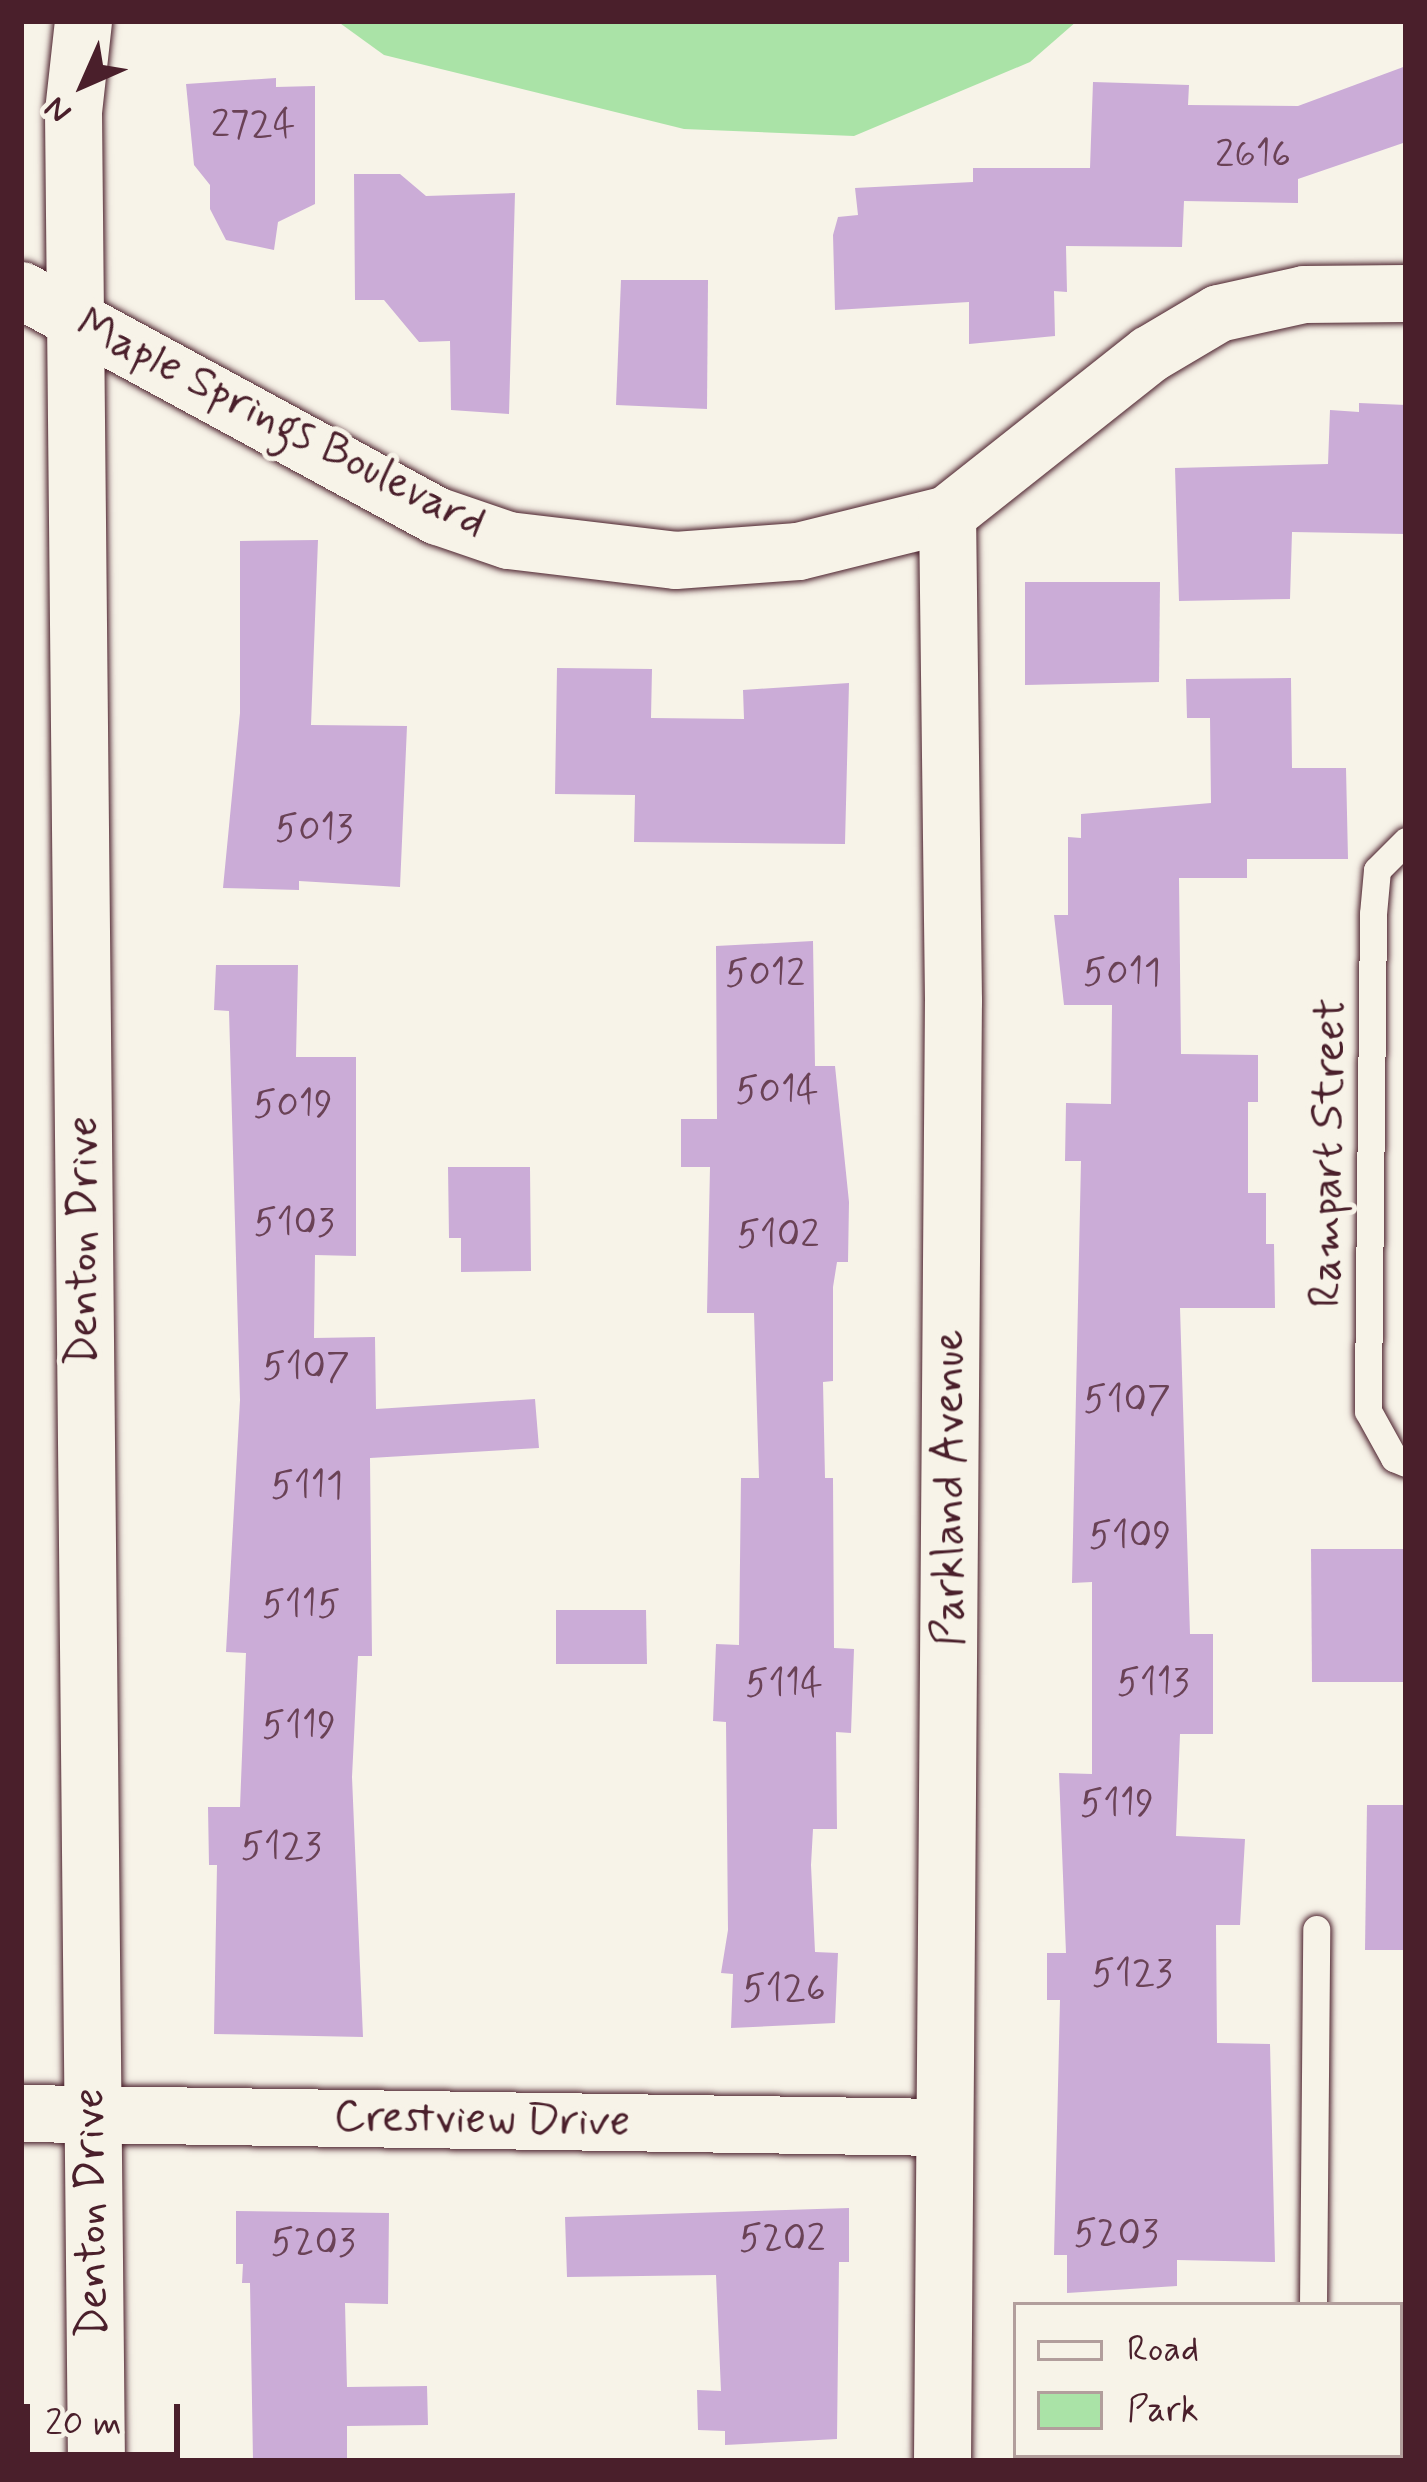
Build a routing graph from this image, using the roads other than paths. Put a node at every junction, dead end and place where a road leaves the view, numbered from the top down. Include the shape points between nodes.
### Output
1 (83, 21) edge
2 (21, 290) edge
3 (1406, 293) edge
4 (78, 319) junction
5 (947, 514) junction
6 (1406, 842) edge
7 (1406, 1463) edge
8 (1316, 1929) dead end
9 (21, 2113) edge
10 (91, 2115) junction
11 (943, 2127) junction
12 (1313, 2302) edge
13 (96, 2461) edge
14 (942, 2461) edge

1 - 4 street, Denton Drive via 74,112
2 - 4 street, Maple Springs Boulevard
3 - 5 street, Maple Springs Boulevard via 1304,294 1218,313 1149,354
4 - 5 street, Maple Springs Boulevard via 438,516 508,540 675,560 798,550
4 - 10 street, Denton Drive
5 - 11 street, Parkland Avenue via 952,1024
6 - 7 lane, Rampart Street via 1377,870 1373,914 1368,1411 1394,1458
8 - 12 lane
9 - 10 street, Crestview Drive
10 - 11 street, Crestview Drive
10 - 13 street, Denton Drive
11 - 14 street, Parkland Avenue

